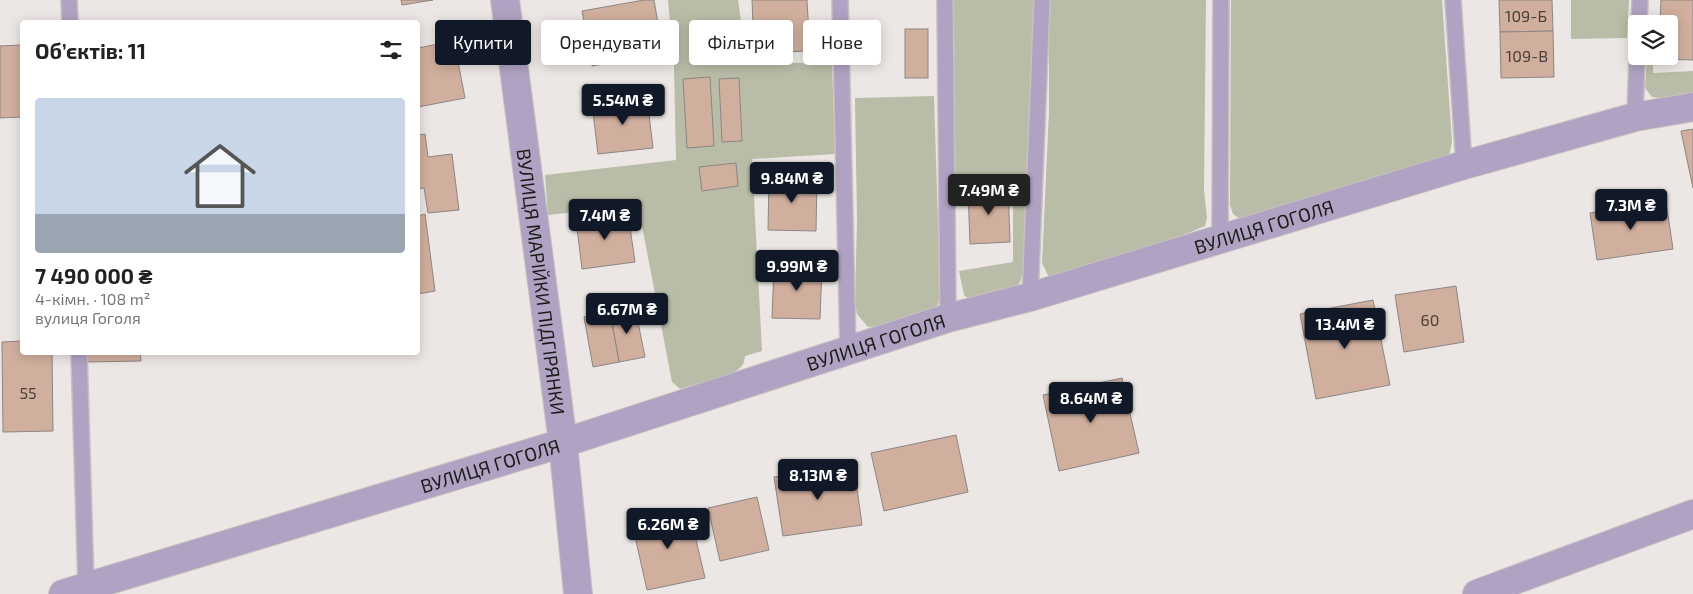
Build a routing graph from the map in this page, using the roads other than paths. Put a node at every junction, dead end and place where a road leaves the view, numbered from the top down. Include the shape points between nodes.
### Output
1 (69, 0) edge
2 (505, 0) edge
3 (840, 0) edge
4 (945, 0) edge
5 (1042, 0) edge
6 (1221, 0) edge
7 (1453, 0) edge
8 (1640, 0) edge
9 (1639, 15) edge
10 (70, 20) edge
11 (1637, 65) edge
12 (1693, 107) edge
13 (1635, 117) junction
14 (1464, 165) junction
15 (1220, 238) junction
16 (1030, 297) junction
17 (948, 318) junction
18 (848, 351) junction
19 (79, 355) edge
20 (563, 444) junction
21 (1693, 514) edge
22 (74, 591) edge
23 (578, 594) edge
24 (1477, 594) edge

1 - 10 lane
2 - 20 street, ВУЛИЦЯ МАРІЙКИ ПІДГІРЯНКИ
3 - 18 lane
4 - 17 lane
5 - 16 lane
6 - 15 lane
7 - 14 lane
8 - 9 lane
11 - 13 lane
12 - 13 street, ВУЛИЦЯ ГОГОЛЯ
13 - 14 street, ВУЛИЦЯ ГОГОЛЯ
14 - 15 street, ВУЛИЦЯ ГОГОЛЯ
15 - 16 street, ВУЛИЦЯ ГОГОЛЯ
16 - 17 street, ВУЛИЦЯ ГОГОЛЯ
17 - 18 street, ВУЛИЦЯ ГОГОЛЯ
18 - 20 street, ВУЛИЦЯ ГОГОЛЯ
19 - 22 lane
20 - 22 street, ВУЛИЦЯ ГОГОЛЯ
20 - 23 street, ВУЛИЦЯ МАРІЙКИ ПІДГІРЯНКИ
21 - 24 street

